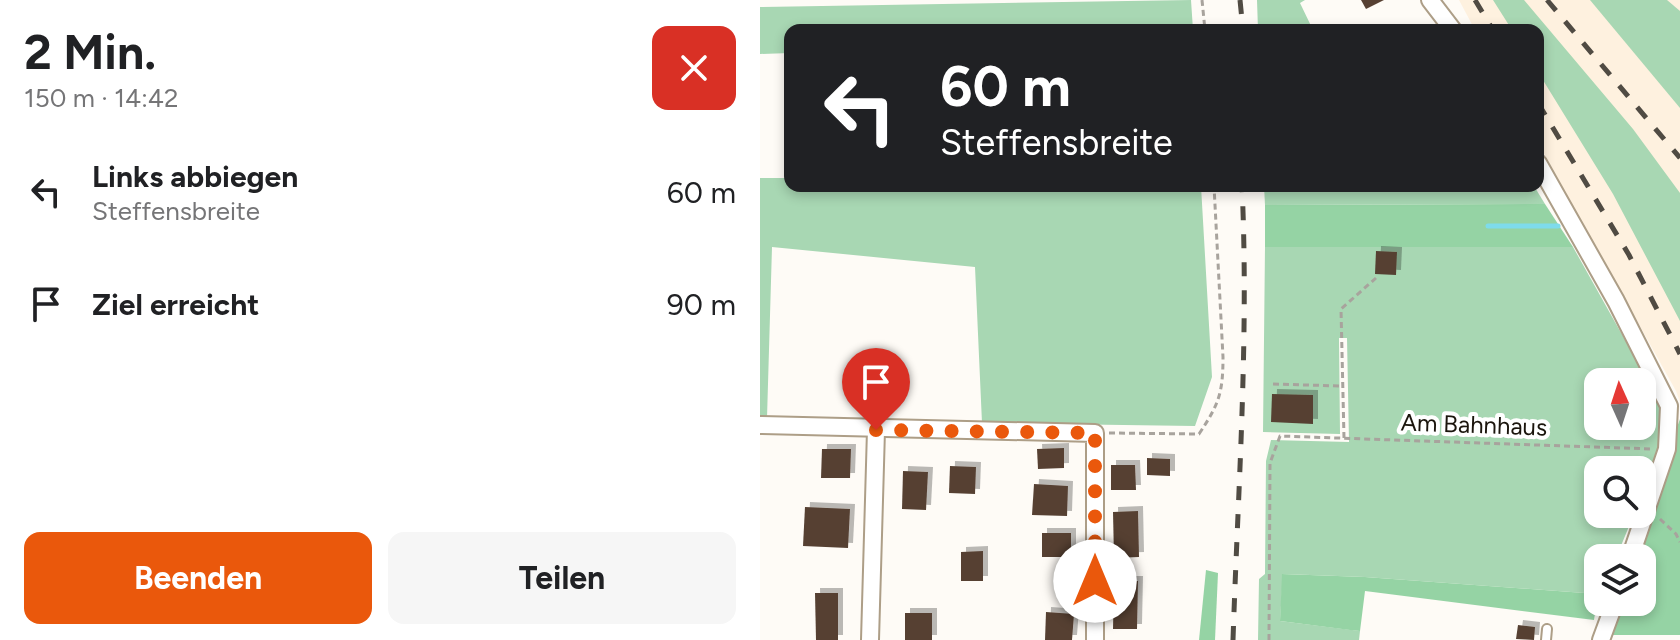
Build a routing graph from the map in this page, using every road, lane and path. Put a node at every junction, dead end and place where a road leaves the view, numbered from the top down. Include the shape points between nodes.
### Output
1 (1202, 0) edge
2 (1430, 0) edge
3 (1204, 24) edge
4 (1448, 24) edge
5 (1544, 174) edge
6 (1214, 192) edge
7 (1376, 278) dead end
8 (1273, 384) dead end
9 (1342, 386) junction
10 (760, 425) edge
11 (876, 430) junction
12 (1095, 433) junction
13 (1344, 439) junction
14 (1667, 449) junction
15 (1656, 483) edge
16 (1656, 515) edge
17 (1680, 542) edge
18 (1610, 616) edge
19 (1547, 629) dead end
20 (870, 640) edge
21 (1095, 640) edge
22 (1269, 640) edge
23 (1546, 640) edge
24 (1601, 640) edge

1 - 3 path
2 - 4 street
5 - 14 street via 1669,406
6 - 12 path via 1223,357 1217,406 1199,434
7 - 9 path via 1341,309
8 - 9 path
9 - 13 path
10 - 11 street
11 - 12 street
11 - 20 street
12 - 21 street
13 - 14 path, Am Bahnhaus
13 - 22 path, Am Bahnhaus via 1280,436 1270,463
14 - 15 street
16 - 17 path
18 - 24 street
19 - 23 lane

